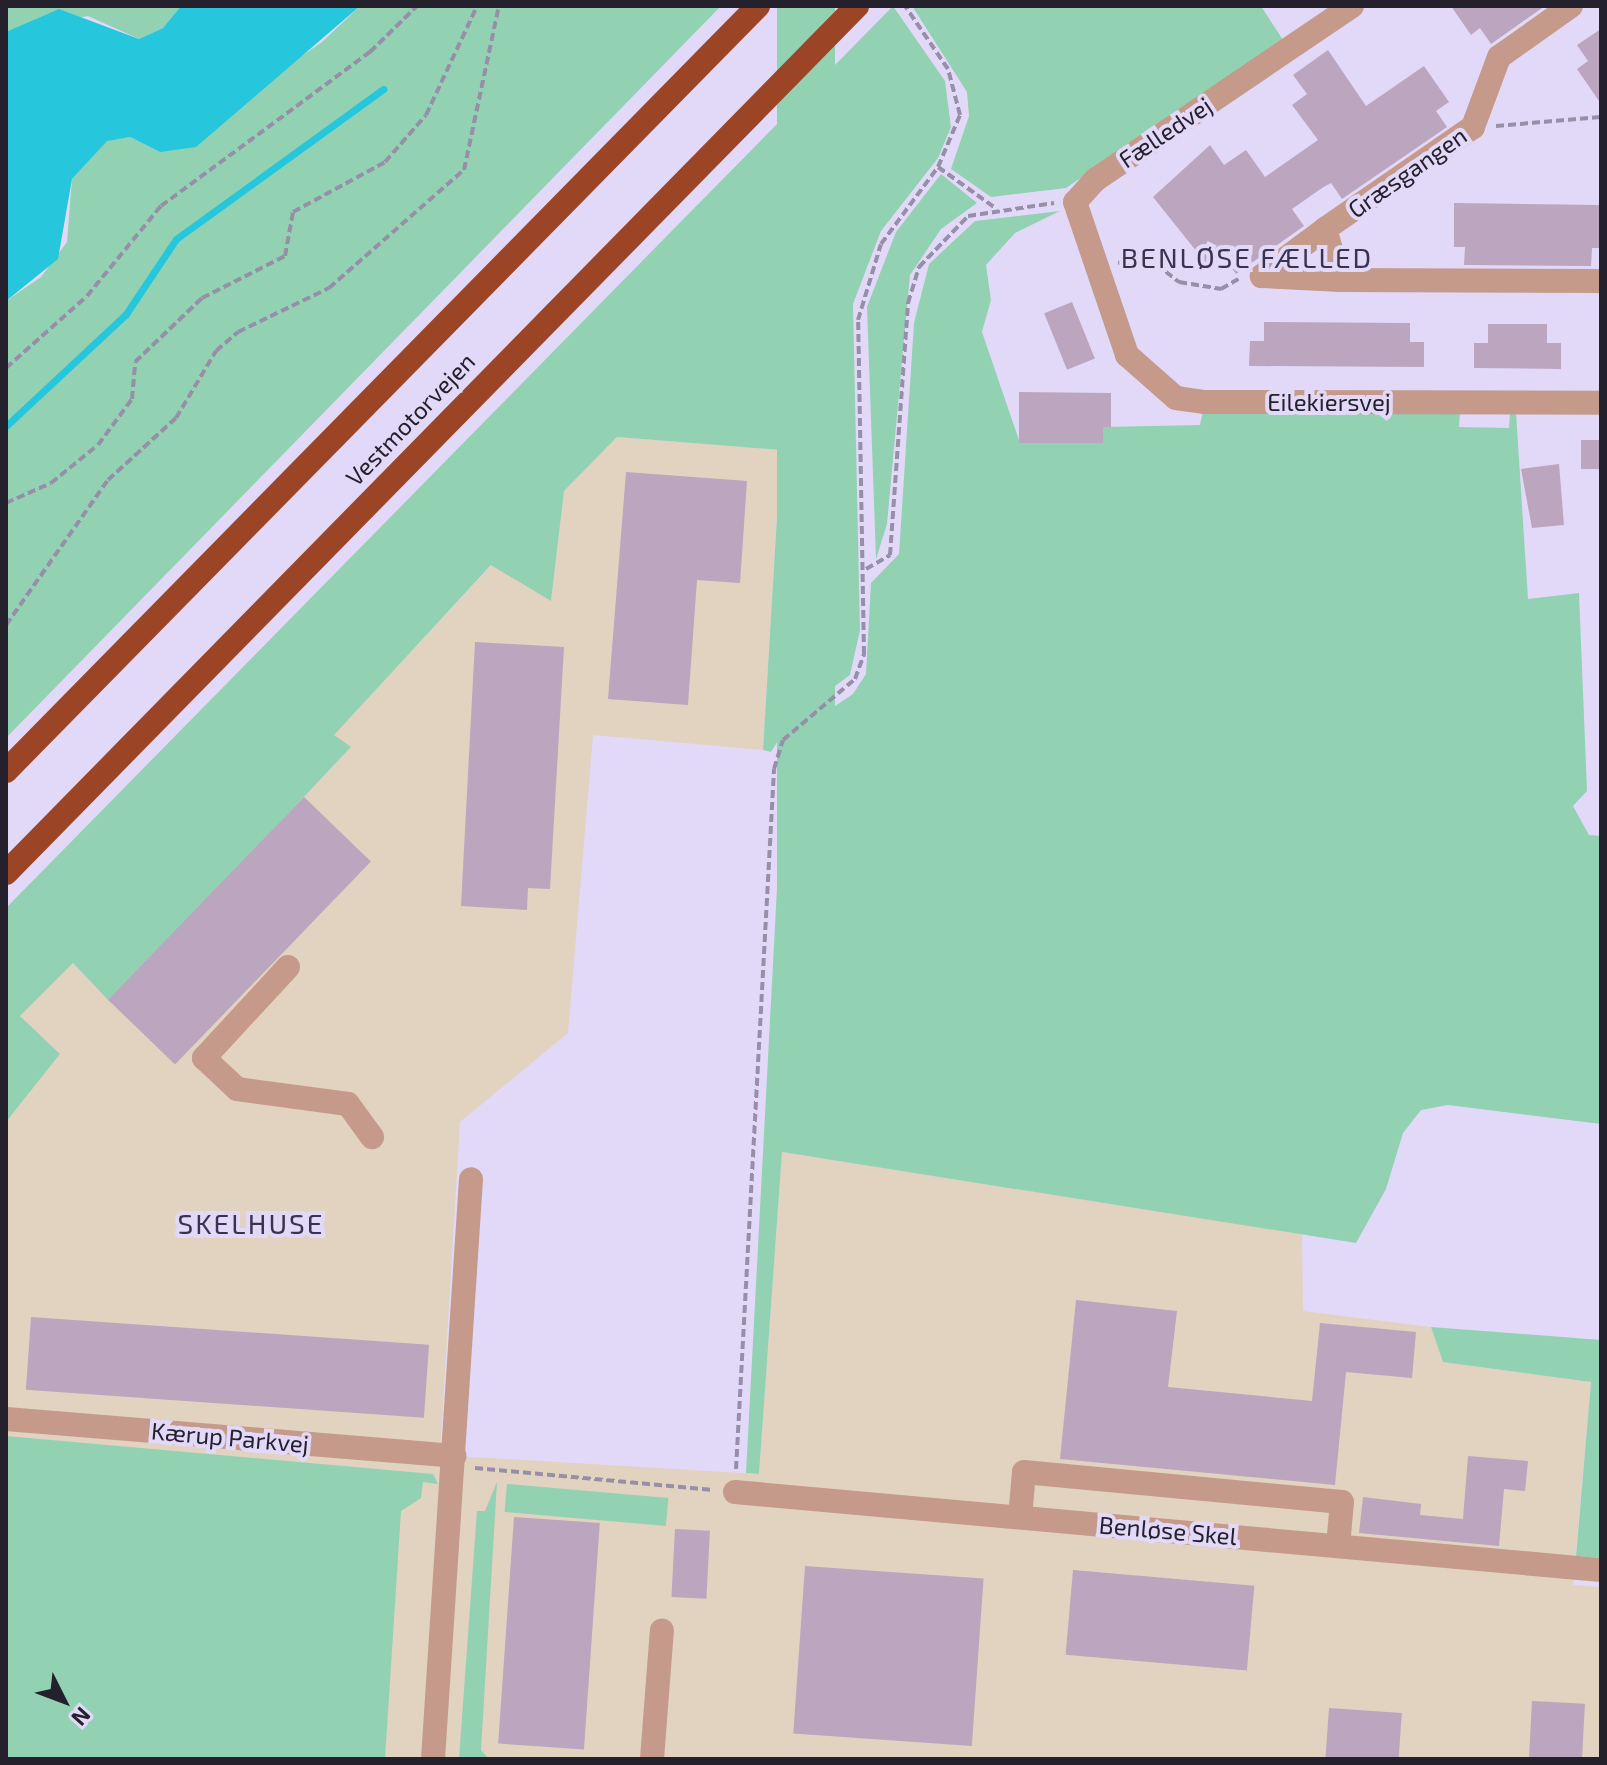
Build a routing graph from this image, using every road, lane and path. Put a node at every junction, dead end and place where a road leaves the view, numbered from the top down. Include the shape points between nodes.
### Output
1 (417, 6) edge
2 (477, 6) edge
3 (499, 6) edge
4 (758, 6) edge
5 (857, 6) edge
6 (905, 6) edge
7 (1352, 6) edge
8 (1571, 6) edge
9 (1601, 117) edge
10 (1478, 121) junction
11 (938, 167) junction
12 (1075, 202) junction
13 (994, 207) junction
14 (1325, 229) junction
15 (1094, 273) junction
16 (1262, 276) junction
17 (1340, 280) junction
18 (1601, 281) edge
19 (6, 368) edge
20 (1601, 403) edge
21 (6, 503) edge
22 (866, 569) junction
23 (6, 625) edge
24 (6, 771) edge
25 (6, 873) edge
26 (288, 967) dead end
27 (372, 1137) dead end
28 (471, 1179) dead end
29 (6, 1419) edge
30 (455, 1461) junction
31 (735, 1492) junction
32 (1020, 1517) junction
33 (1338, 1546) junction
34 (1601, 1570) edge
35 (662, 1630) dead end
36 (433, 1759) edge
37 (652, 1759) edge

1 - 19 path via 370,52 161,206 87,296
2 - 21 path via 431,108 385,162 293,212 285,256 202,298 135,362 132,399 98,445 51,483
3 - 23 path via 464,170 329,288 238,332 216,351 176,418 108,480
4 - 24 highway, Vestmotorvejen
5 - 25 highway, Vestmotorvejen
6 - 11 path via 948,69 960,115
7 - 12 street, Fælledvej via 1096,179
8 - 10 street, Græsgangen via 1499,57
9 - 10 path via 1526,127
10 - 14 street, Græsgangen
11 - 13 path
11 - 22 path via 881,244 858,320
12 - 13 path
12 - 15 street
13 - 22 path via 942,236 919,267 908,303 890,555
14 - 16 street, Græsgangen
14 - 17 street, Græsgangen
15 - 16 path via 1140,255 1186,284 1221,289
15 - 20 street, Eilekiersvej via 1127,355 1176,398
16 - 17 street
17 - 18 street
22 - 31 path via 864,654 855,679 798,720 774,769
26 - 27 street via 204,1058 237,1089 348,1104
28 - 30 street
29 - 30 street, Kærup Parkvej
30 - 31 path
30 - 36 street
31 - 32 street, Benløse Skel
32 - 33 street, Benløse Skel
32 - 33 street via 1024,1472 1342,1502
33 - 34 street, Benløse Skel
35 - 37 street

